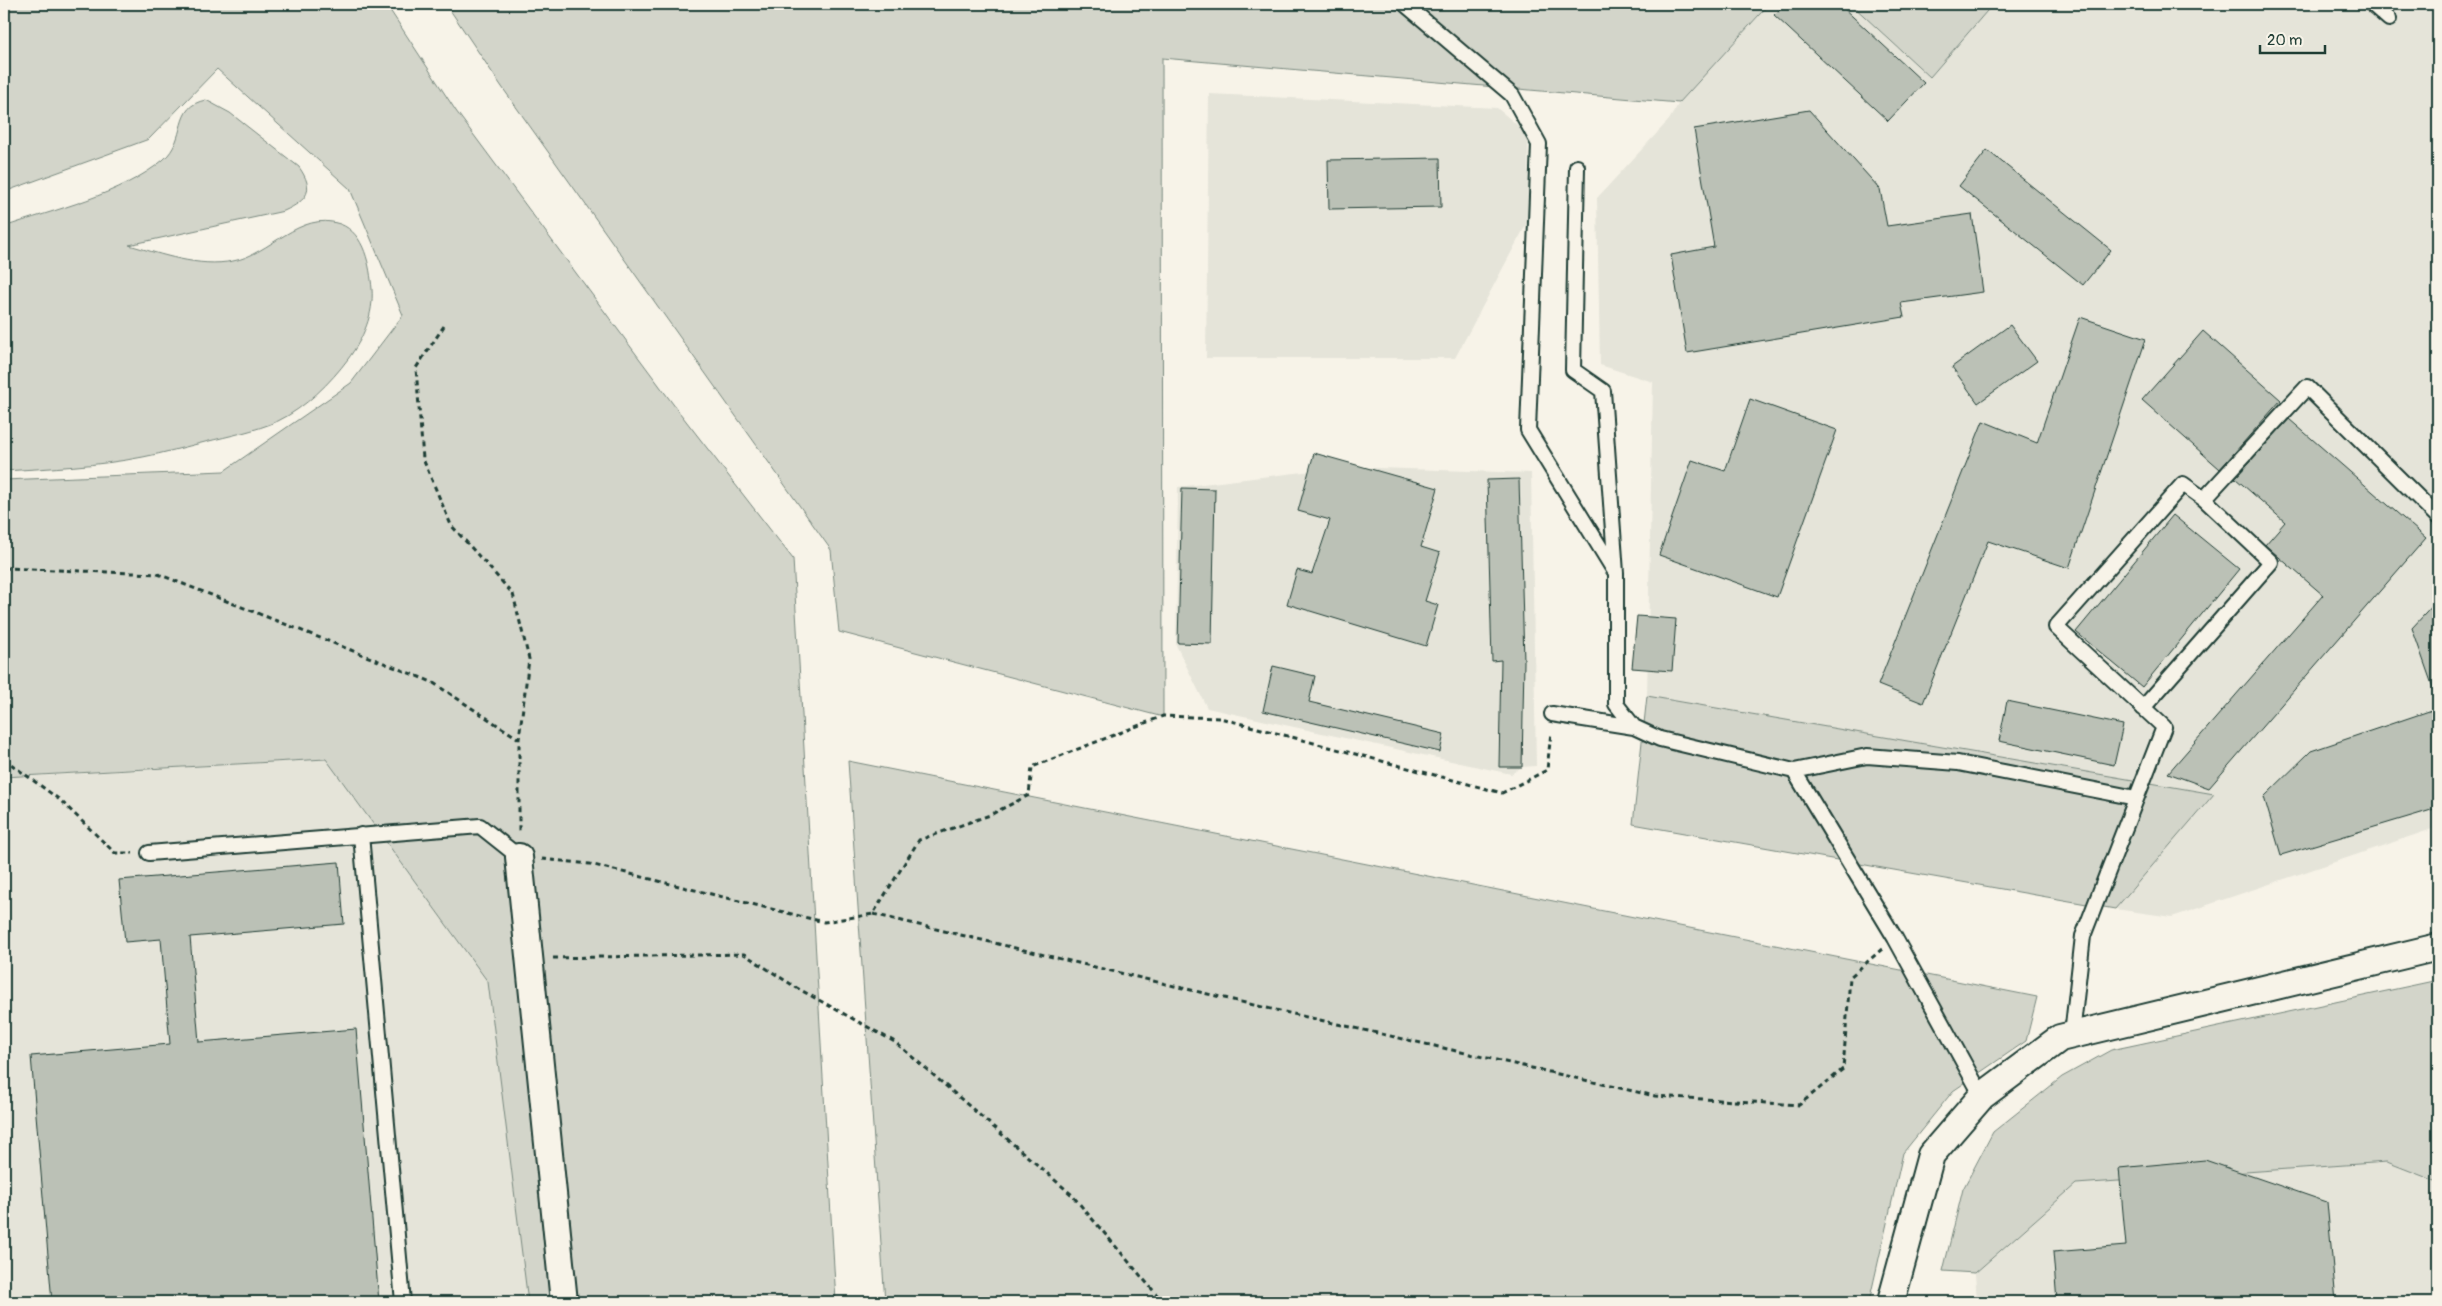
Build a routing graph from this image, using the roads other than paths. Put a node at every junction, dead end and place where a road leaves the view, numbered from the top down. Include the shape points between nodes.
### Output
1 (2372, 4) edge
2 (1406, 5) edge
3 (2389, 18) dead end
4 (1577, 167) dead end
5 (2204, 499) junction
6 (2438, 517) edge
7 (1616, 573) junction
8 (2143, 708) junction
9 (1552, 714) road end
10 (1634, 727) junction
11 (1794, 771) junction
12 (2136, 798) junction
13 (361, 835) junction
14 (149, 853) road end
15 (519, 857) joint
16 (2438, 947) edge
17 (2072, 1035) junction
18 (1982, 1096) junction
19 (403, 1302) edge
20 (564, 1302) edge
21 (1891, 1302) edge

1 - 3 lane
2 - 7 lane via 1512,95 1539,144 1528,430
4 - 7 lane via 1572,370 1603,391
5 - 6 lane via 2306,388
5 - 8 lane via 2271,562
5 - 8 lane via 2183,484 2056,627
7 - 10 lane via 1616,704
8 - 12 lane via 2164,727
9 - 10 lane
10 - 11 lane via 1660,740
11 - 12 lane via 1867,756 1958,763
11 - 18 lane via 1895,938
12 - 17 lane via 2083,936
13 - 14 lane
13 - 15 lane via 480,826
13 - 19 lane
15 - 20 street
16 - 17 street
17 - 18 street via 2060,1038
18 - 21 street via 1931,1154

